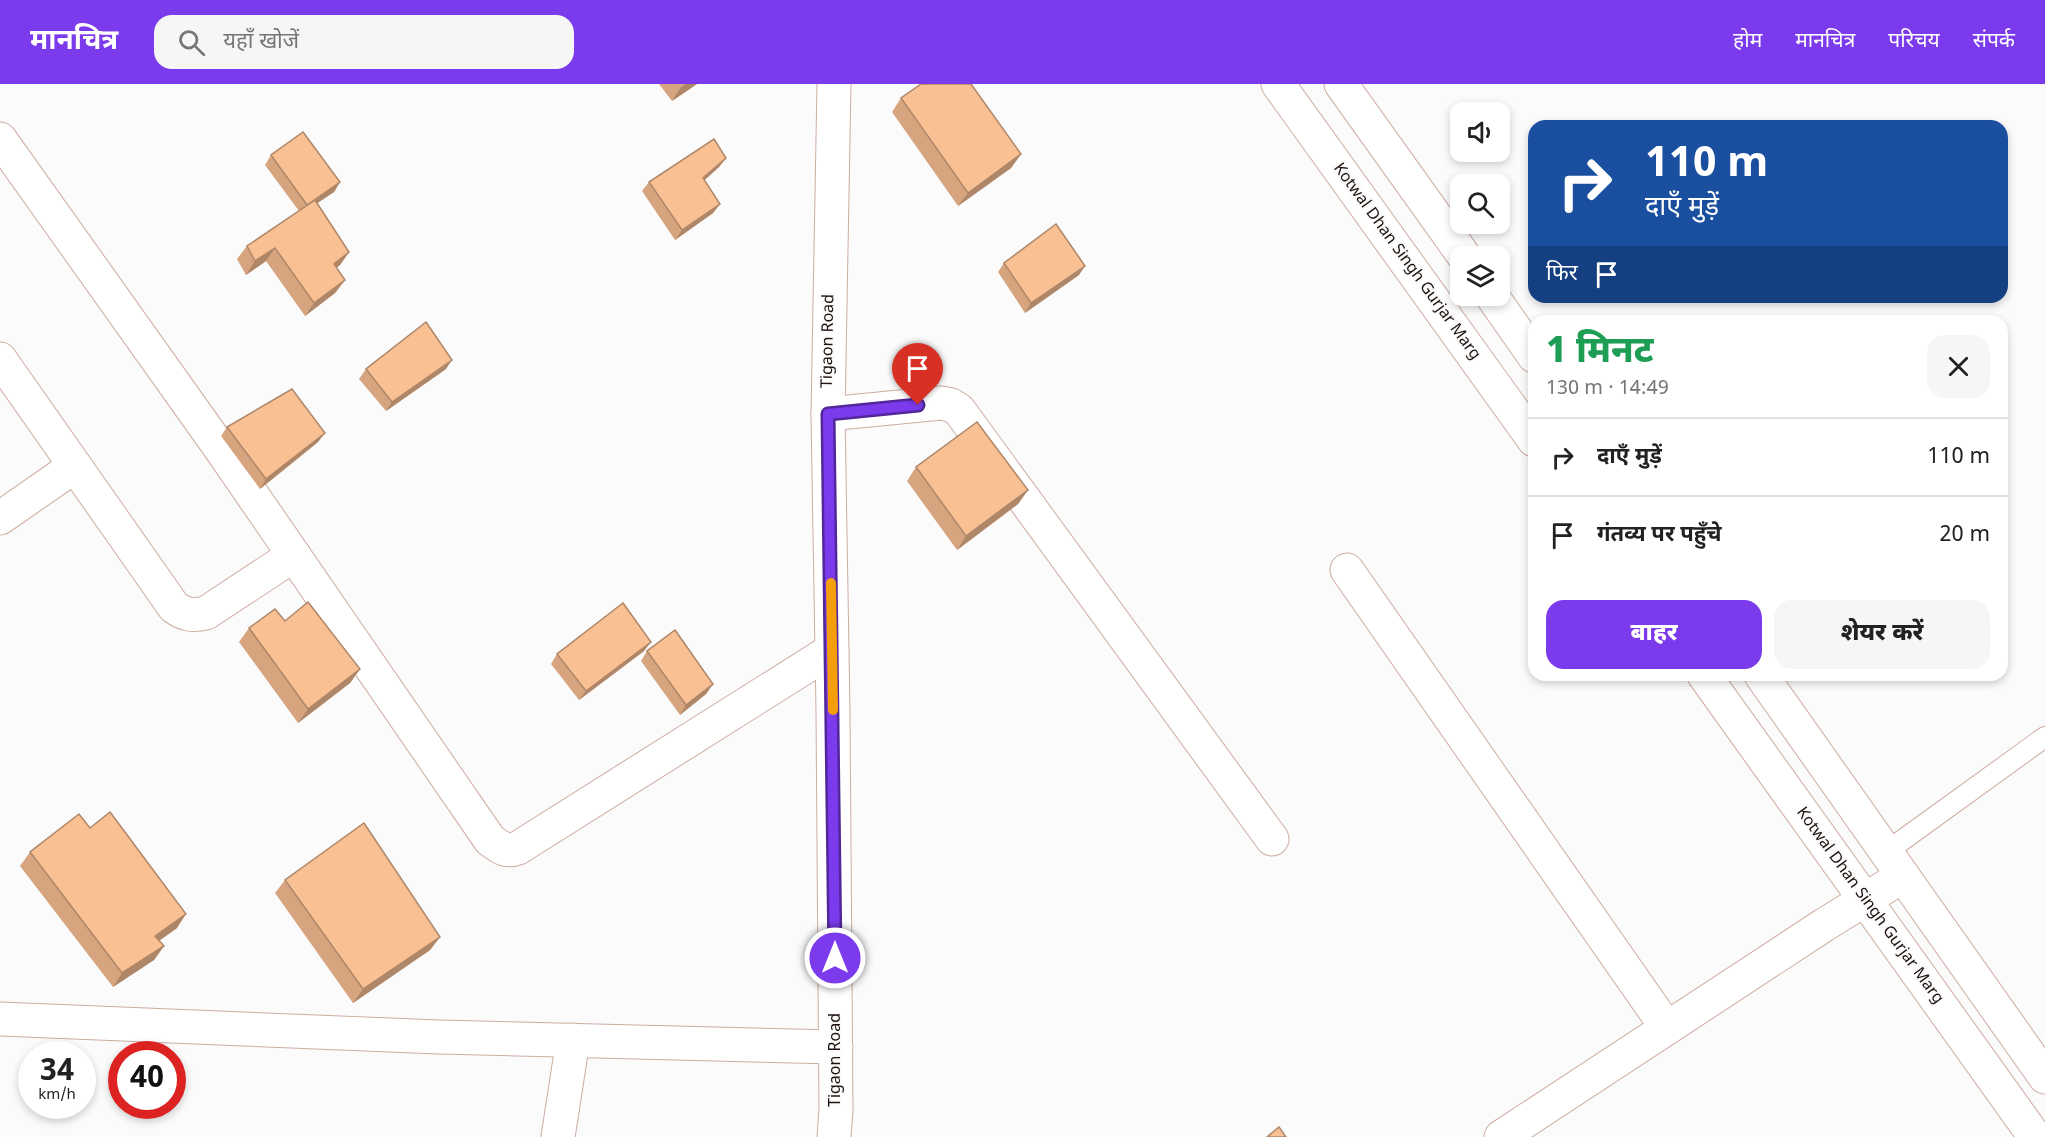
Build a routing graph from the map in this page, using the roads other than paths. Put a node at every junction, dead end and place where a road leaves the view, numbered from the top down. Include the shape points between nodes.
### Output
1 (834, 84) edge
2 (1278, 84) edge
3 (1341, 84) edge
4 (0, 139) edge
5 (1457, 246) edge
6 (1499, 306) edge
7 (1528, 347) edge
8 (0, 359) edge
9 (828, 414) junction
10 (1528, 432) edge
11 (75, 466) junction
12 (0, 518) edge
13 (294, 555) junction
14 (1347, 570) dead end
15 (832, 650) junction
16 (1708, 681) edge
17 (1765, 681) edge
18 (2045, 737) edge
19 (1272, 839) dead end
20 (1895, 864) junction
21 (1866, 900) junction
22 (0, 1019) edge
23 (1667, 1028) junction
24 (573, 1040) junction
25 (836, 1047) junction
26 (2045, 1077) edge
27 (558, 1137) edge
28 (834, 1137) edge
29 (1501, 1137) edge
30 (2035, 1137) edge

1 - 9 street, Tigaon Road
2 - 10 street, Kotwal Dhan Singh Gurjar Marg
3 - 5 street
4 - 13 street
6 - 7 street
8 - 11 street
9 - 15 street, Tigaon Road
9 - 19 street via 941,403 959,410
11 - 12 street
11 - 13 street via 174,607 184,614 206,613
13 - 15 street via 490,840 511,851
14 - 23 street
15 - 25 street, Tigaon Road
16 - 21 street, Kotwal Dhan Singh Gurjar Marg
17 - 20 street
18 - 20 lane
20 - 21 street
20 - 26 street
21 - 23 street
21 - 30 street, Kotwal Dhan Singh Gurjar Marg
22 - 24 street
23 - 29 street
24 - 25 street
24 - 27 street
25 - 28 street, Tigaon Road

